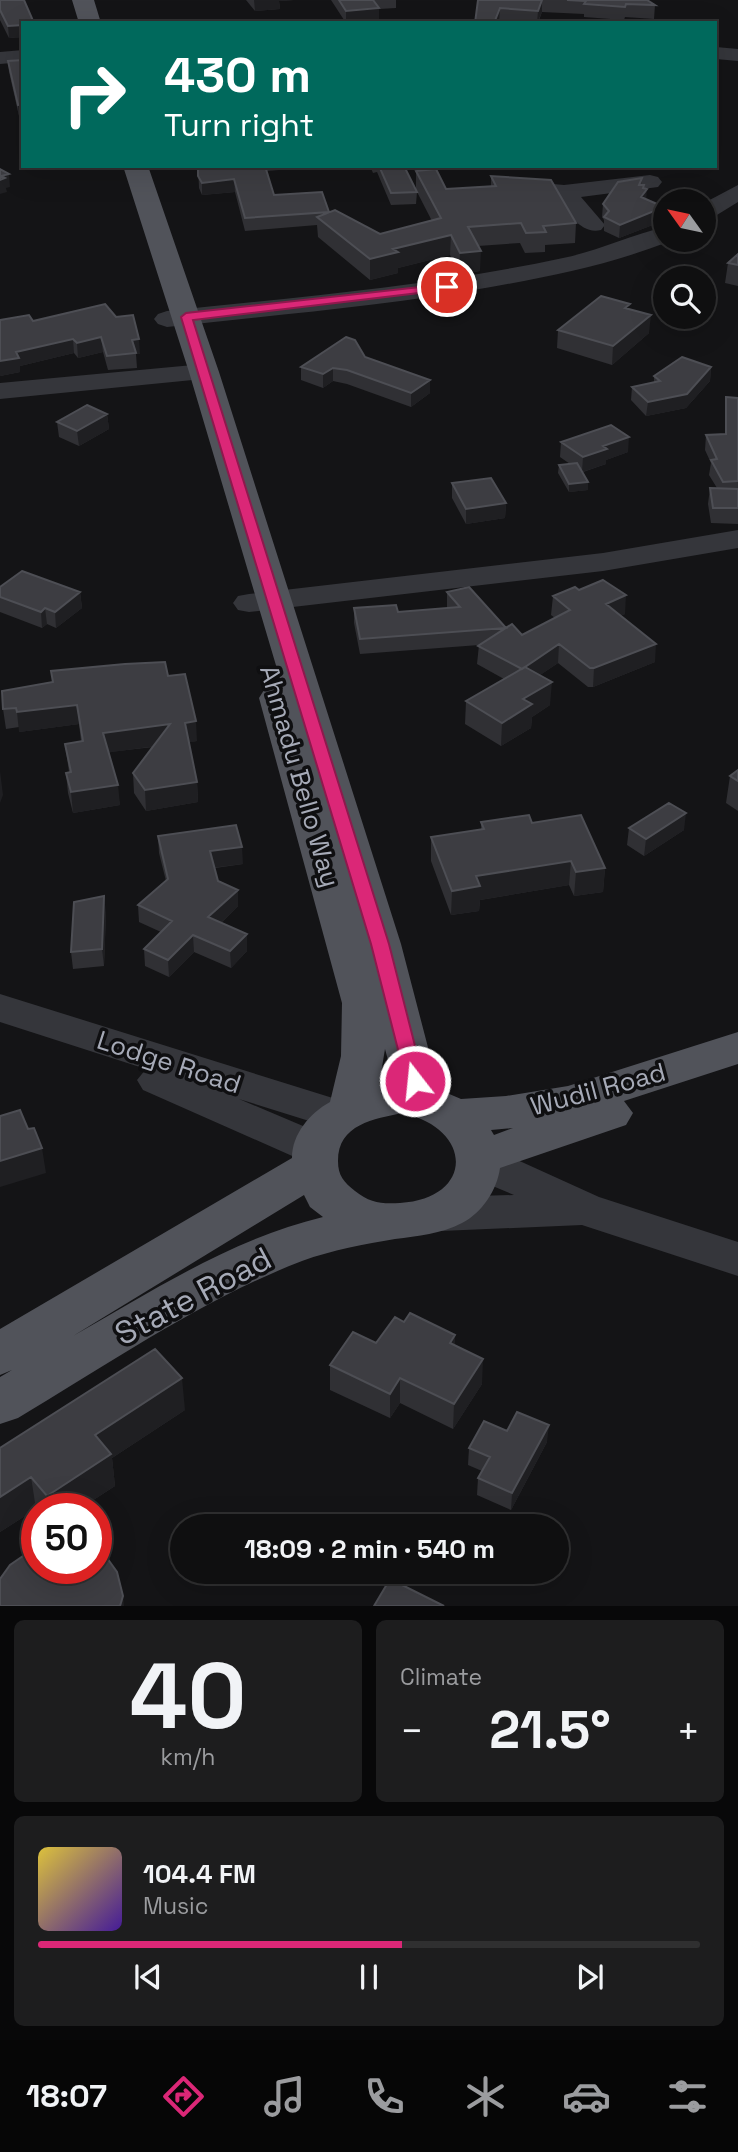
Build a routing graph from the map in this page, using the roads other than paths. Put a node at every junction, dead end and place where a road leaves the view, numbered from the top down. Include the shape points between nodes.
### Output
1 (64, 0) edge
2 (83, 0) edge
3 (70, 21) edge
4 (89, 21) edge
5 (717, 53) edge
6 (738, 55) edge
7 (21, 56) edge
8 (0, 58) edge
9 (117, 168) edge
10 (136, 168) edge
11 (651, 181) edge
12 (502, 187) edge
13 (594, 189) junction
14 (564, 192) junction
15 (738, 192) edge
16 (716, 206) edge
17 (653, 239) edge
18 (177, 318) junction
19 (193, 373) junction
20 (0, 391) edge
21 (738, 539) edge
22 (262, 601) junction
23 (291, 699) junction
24 (0, 1008) edge
25 (0, 1031) edge
26 (738, 1048) edge
27 (738, 1073) edge
28 (442, 1109) junction
29 (328, 1134) junction
30 (479, 1160) junction
31 (584, 1209) junction
32 (420, 1219) junction
33 (738, 1259) edge
34 (0, 1354) edge
35 (0, 1403) edge

1 - 3 main road
2 - 4 main road
5 - 6 street
7 - 8 street
9 - 18 main road, Ahmadu Bello Way
10 - 18 main road, Ahmadu Bello Way
11 - 13 street
12 - 14 street
13 - 14 street
13 - 14 street via 601,218
15 - 16 street
17 - 18 street via 567,266 471,284
18 - 19 main road, Ahmadu Bello Way
19 - 20 street
19 - 22 main road, Ahmadu Bello Way
21 - 22 street via 603,562
22 - 23 main road, Ahmadu Bello Way
23 - 28 main road, Ahmadu Bello Way via 380,944 415,1081
23 - 29 main road, Ahmadu Bello Way via 367,1034 358,1084
24 - 29 street, Lodge Road
25 - 29 street, Lodge Road
26 - 28 main road, Wudil Road via 569,1102 506,1113
27 - 30 main road, Wudil Road
28 - 29 main road via 403,1097 375,1099
28 - 30 main road via 471,1134
29 - 32 main road via 319,1185 326,1193 351,1214 374,1221
29 - 34 main road, State Road via 183,1247
30 - 31 street
30 - 32 main road via 474,1183 460,1200
31 - 32 street
31 - 33 street
32 - 35 main road, State Road via 353,1228 247,1263

